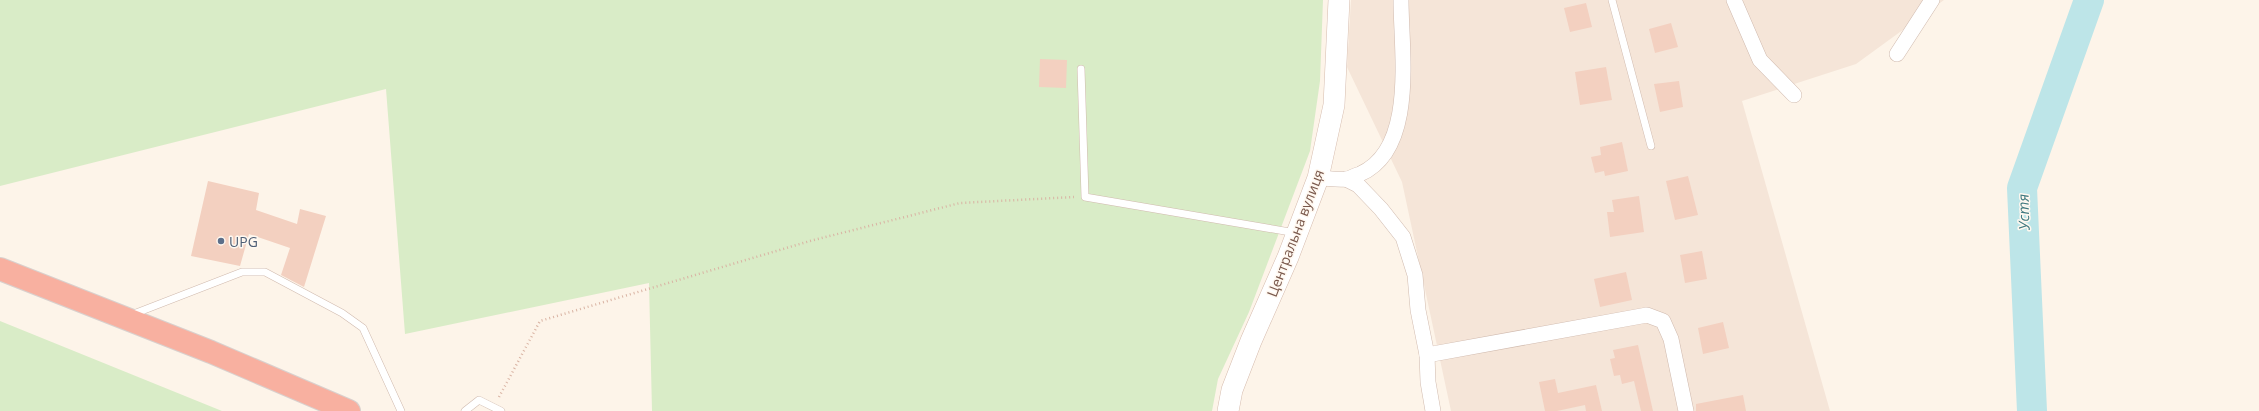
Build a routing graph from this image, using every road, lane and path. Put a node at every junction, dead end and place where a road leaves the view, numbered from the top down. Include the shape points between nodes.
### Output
1 (1339, 0) edge
2 (1401, 0) edge
3 (1612, 0) edge
4 (1734, 0) edge
5 (1932, 0) edge
6 (1897, 54) dead end
7 (1081, 69) dead end
8 (1794, 95) dead end
9 (1651, 146) dead end
10 (1318, 178) junction
11 (1346, 179) junction
12 (1084, 197) junction
13 (1296, 233) junction
14 (0, 269) edge
15 (123, 318) junction
16 (1427, 355) junction
17 (493, 407) junction
18 (349, 411) edge
19 (401, 411) edge
20 (465, 411) edge
21 (501, 411) edge
22 (1228, 411) edge
23 (1433, 411) edge
24 (1686, 411) edge

1 - 10 street, Центральна вулиця via 1334,105
2 - 11 street via 1403,78 1396,130 1387,151 1372,168
3 - 9 lane
4 - 8 street via 1760,60
5 - 6 street
7 - 12 lane
10 - 11 street
10 - 13 street, Центральна вулиця
11 - 16 street via 1358,185 1382,209 1403,236 1415,275 1418,310
12 - 13 lane
12 - 17 path via 960,203 810,241 540,321
13 - 22 street, Центральна вулиця via 1232,390
14 - 15 highway
15 - 18 highway
15 - 19 lane via 242,272 265,272 363,328
16 - 23 street
16 - 24 street via 1647,315 1663,321 1668,333
17 - 20 lane via 479,400
17 - 21 lane

